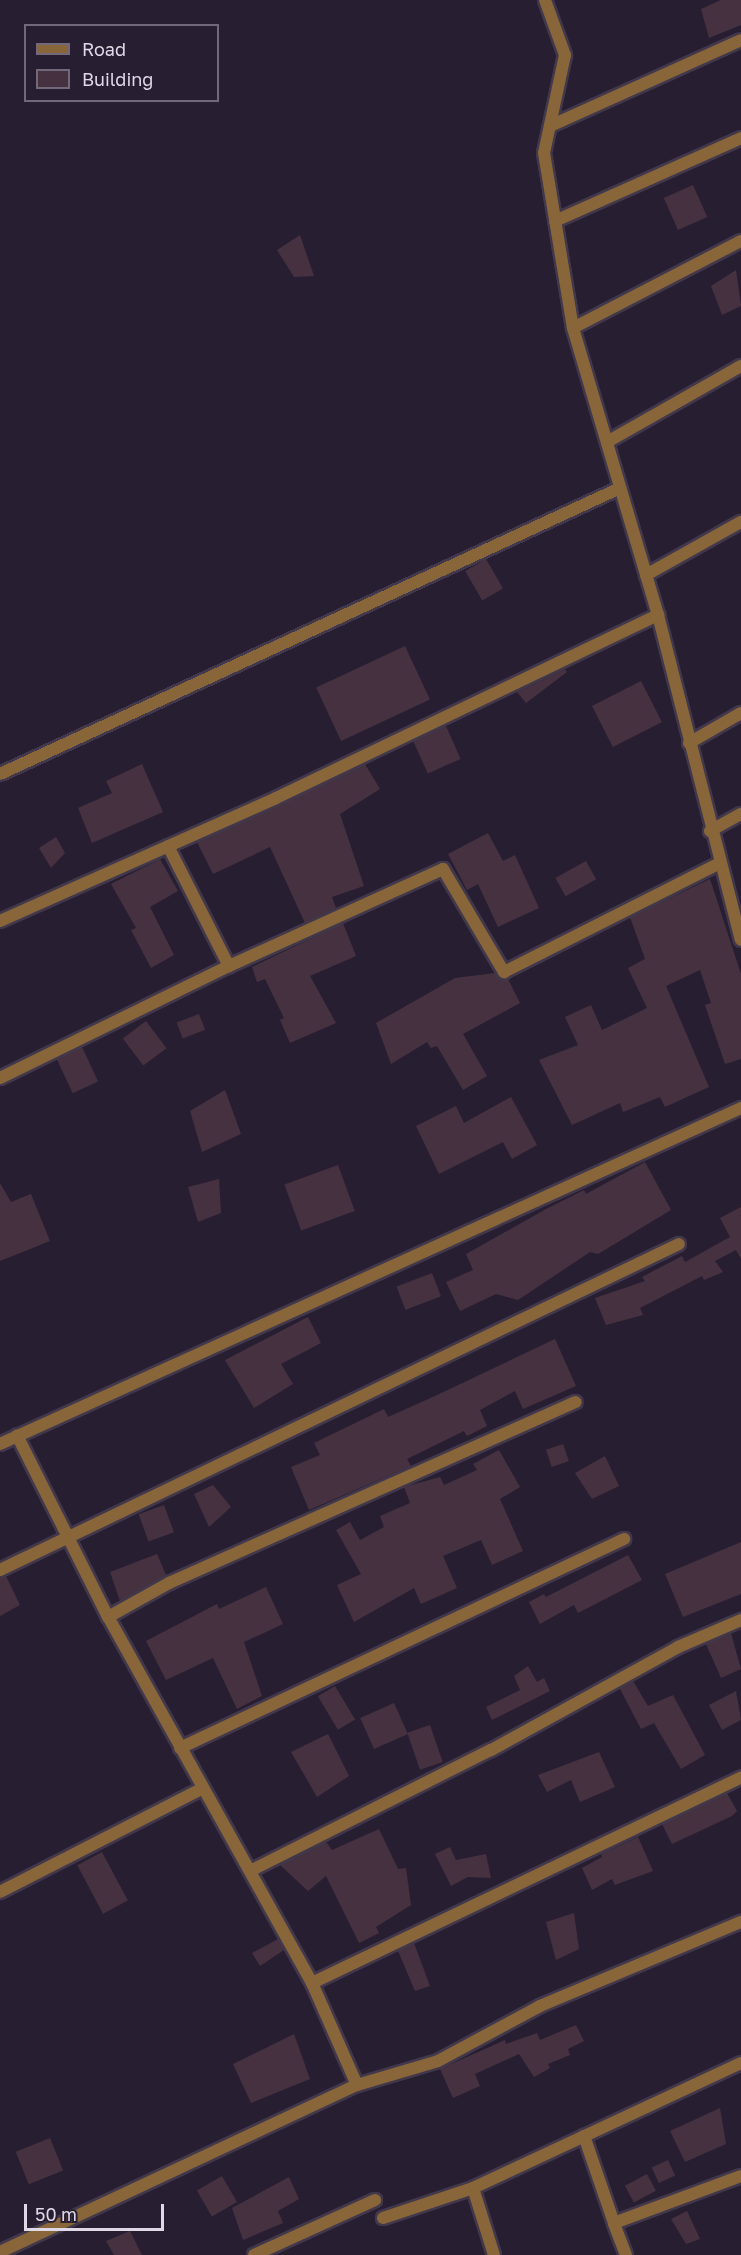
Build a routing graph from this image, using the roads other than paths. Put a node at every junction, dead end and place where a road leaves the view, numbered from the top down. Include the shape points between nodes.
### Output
1 (545, 0) edge
2 (741, 40) edge
3 (550, 126) junction
4 (741, 138) edge
5 (555, 221) junction
6 (741, 241) edge
7 (573, 328) junction
8 (741, 366) edge
9 (607, 442) junction
10 (620, 488) junction
11 (741, 522) edge
12 (646, 575) junction
13 (658, 615) junction
14 (741, 713) edge
15 (689, 743) junction
16 (0, 774) edge
17 (741, 814) edge
18 (710, 831) junction
19 (168, 846) junction
20 (718, 864) junction
21 (0, 921) edge
22 (741, 940) edge
23 (229, 966) junction
24 (0, 1078) edge
25 (741, 1108) edge
26 (679, 1244) dead end
27 (575, 1402) dead end
28 (17, 1436) junction
29 (0, 1444) edge
30 (70, 1539) junction
31 (624, 1539) dead end
32 (0, 1570) edge
33 (108, 1617) junction
34 (741, 1620) edge
35 (180, 1748) junction
36 (741, 1778) edge
37 (202, 1788) junction
38 (250, 1871) junction
39 (0, 1892) edge
40 (741, 1922) edge
41 (312, 1983) junction
42 (741, 2063) edge
43 (357, 2085) junction
44 (584, 2136) junction
45 (741, 2176) edge
46 (473, 2188) junction
47 (375, 2200) dead end
48 (383, 2218) dead end
49 (614, 2223) junction
50 (0, 2252) edge
51 (254, 2255) edge
52 (494, 2255) edge
53 (626, 2255) edge

1 - 3 street via 565,55
2 - 3 street
3 - 5 street via 544,153
4 - 5 street
5 - 7 street
6 - 7 street
7 - 9 street
8 - 9 street
9 - 10 street
10 - 12 street
10 - 16 street
11 - 12 street
12 - 13 street
13 - 15 street
13 - 19 street
14 - 15 street
15 - 18 street
17 - 18 street
18 - 20 street
19 - 21 street
19 - 23 street
20 - 22 street
20 - 23 street via 504,972 443,869
23 - 24 street
25 - 28 street
26 - 30 street
27 - 33 street via 169,1583
28 - 29 street
28 - 30 street
30 - 32 street
30 - 33 street
31 - 35 street
33 - 35 street
34 - 38 street via 668,1652 491,1750
35 - 37 street
36 - 41 street
37 - 38 street
37 - 39 street
38 - 41 street
40 - 43 street via 540,2006 438,2061
41 - 43 street
42 - 44 street
43 - 50 street
44 - 46 street
44 - 49 street
45 - 49 street
46 - 48 street
46 - 52 street
47 - 51 street
49 - 53 street

